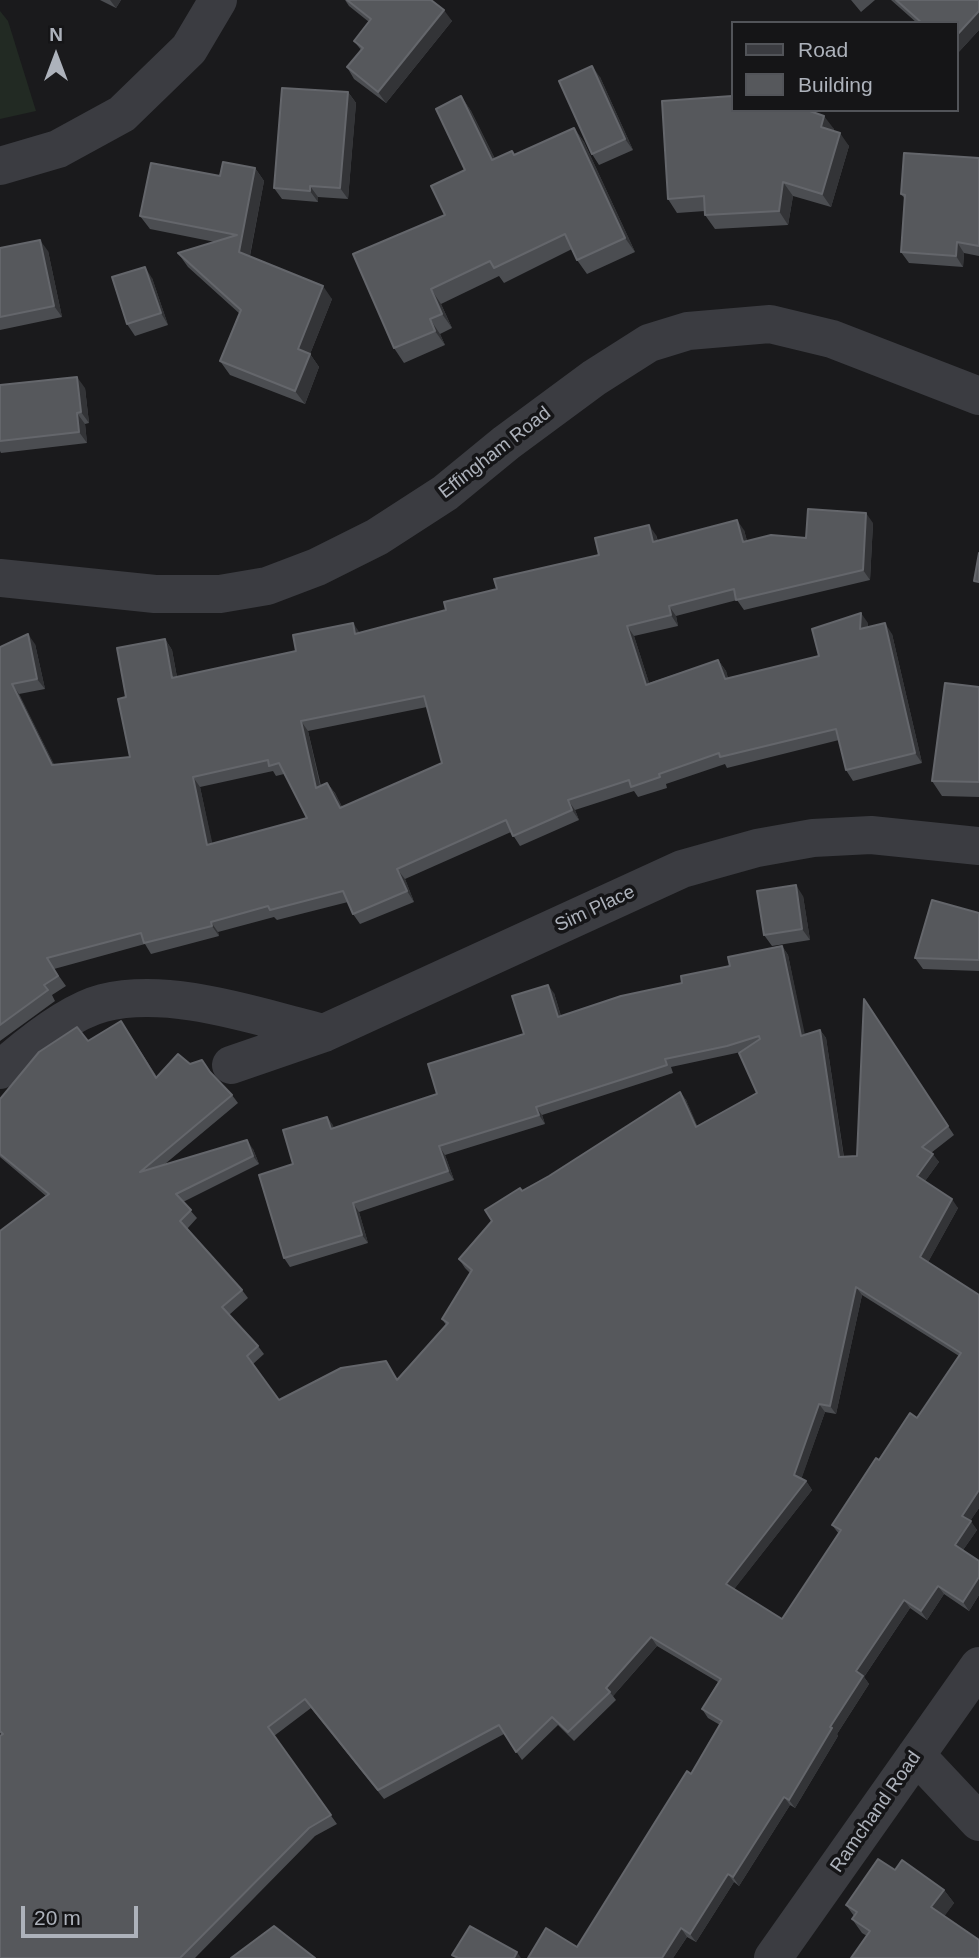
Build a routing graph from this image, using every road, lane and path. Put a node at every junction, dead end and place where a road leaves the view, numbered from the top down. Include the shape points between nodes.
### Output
1 (218, 0) edge
2 (0, 166) edge
3 (979, 396) edge
4 (0, 578) edge
5 (979, 846) edge
6 (324, 1033) junction
7 (231, 1066) dead end
8 (0, 1070) edge
9 (979, 1666) edge
10 (916, 1755) junction
11 (979, 1822) edge
12 (773, 1958) edge

1 - 2 street via 189,49 122,114 58,149
3 - 4 street, Effingham Road via 832,339 771,324 688,331 649,343 594,378 445,493 377,537 267,586 220,594 155,594
5 - 6 street, Sim Place via 871,835 813,838 682,869
6 - 7 street, Sim Place
6 - 8 street via 178,999 131,999 101,1004 66,1020
9 - 10 street, Ramchand Road
10 - 11 street
10 - 12 street, Ramchand Road

